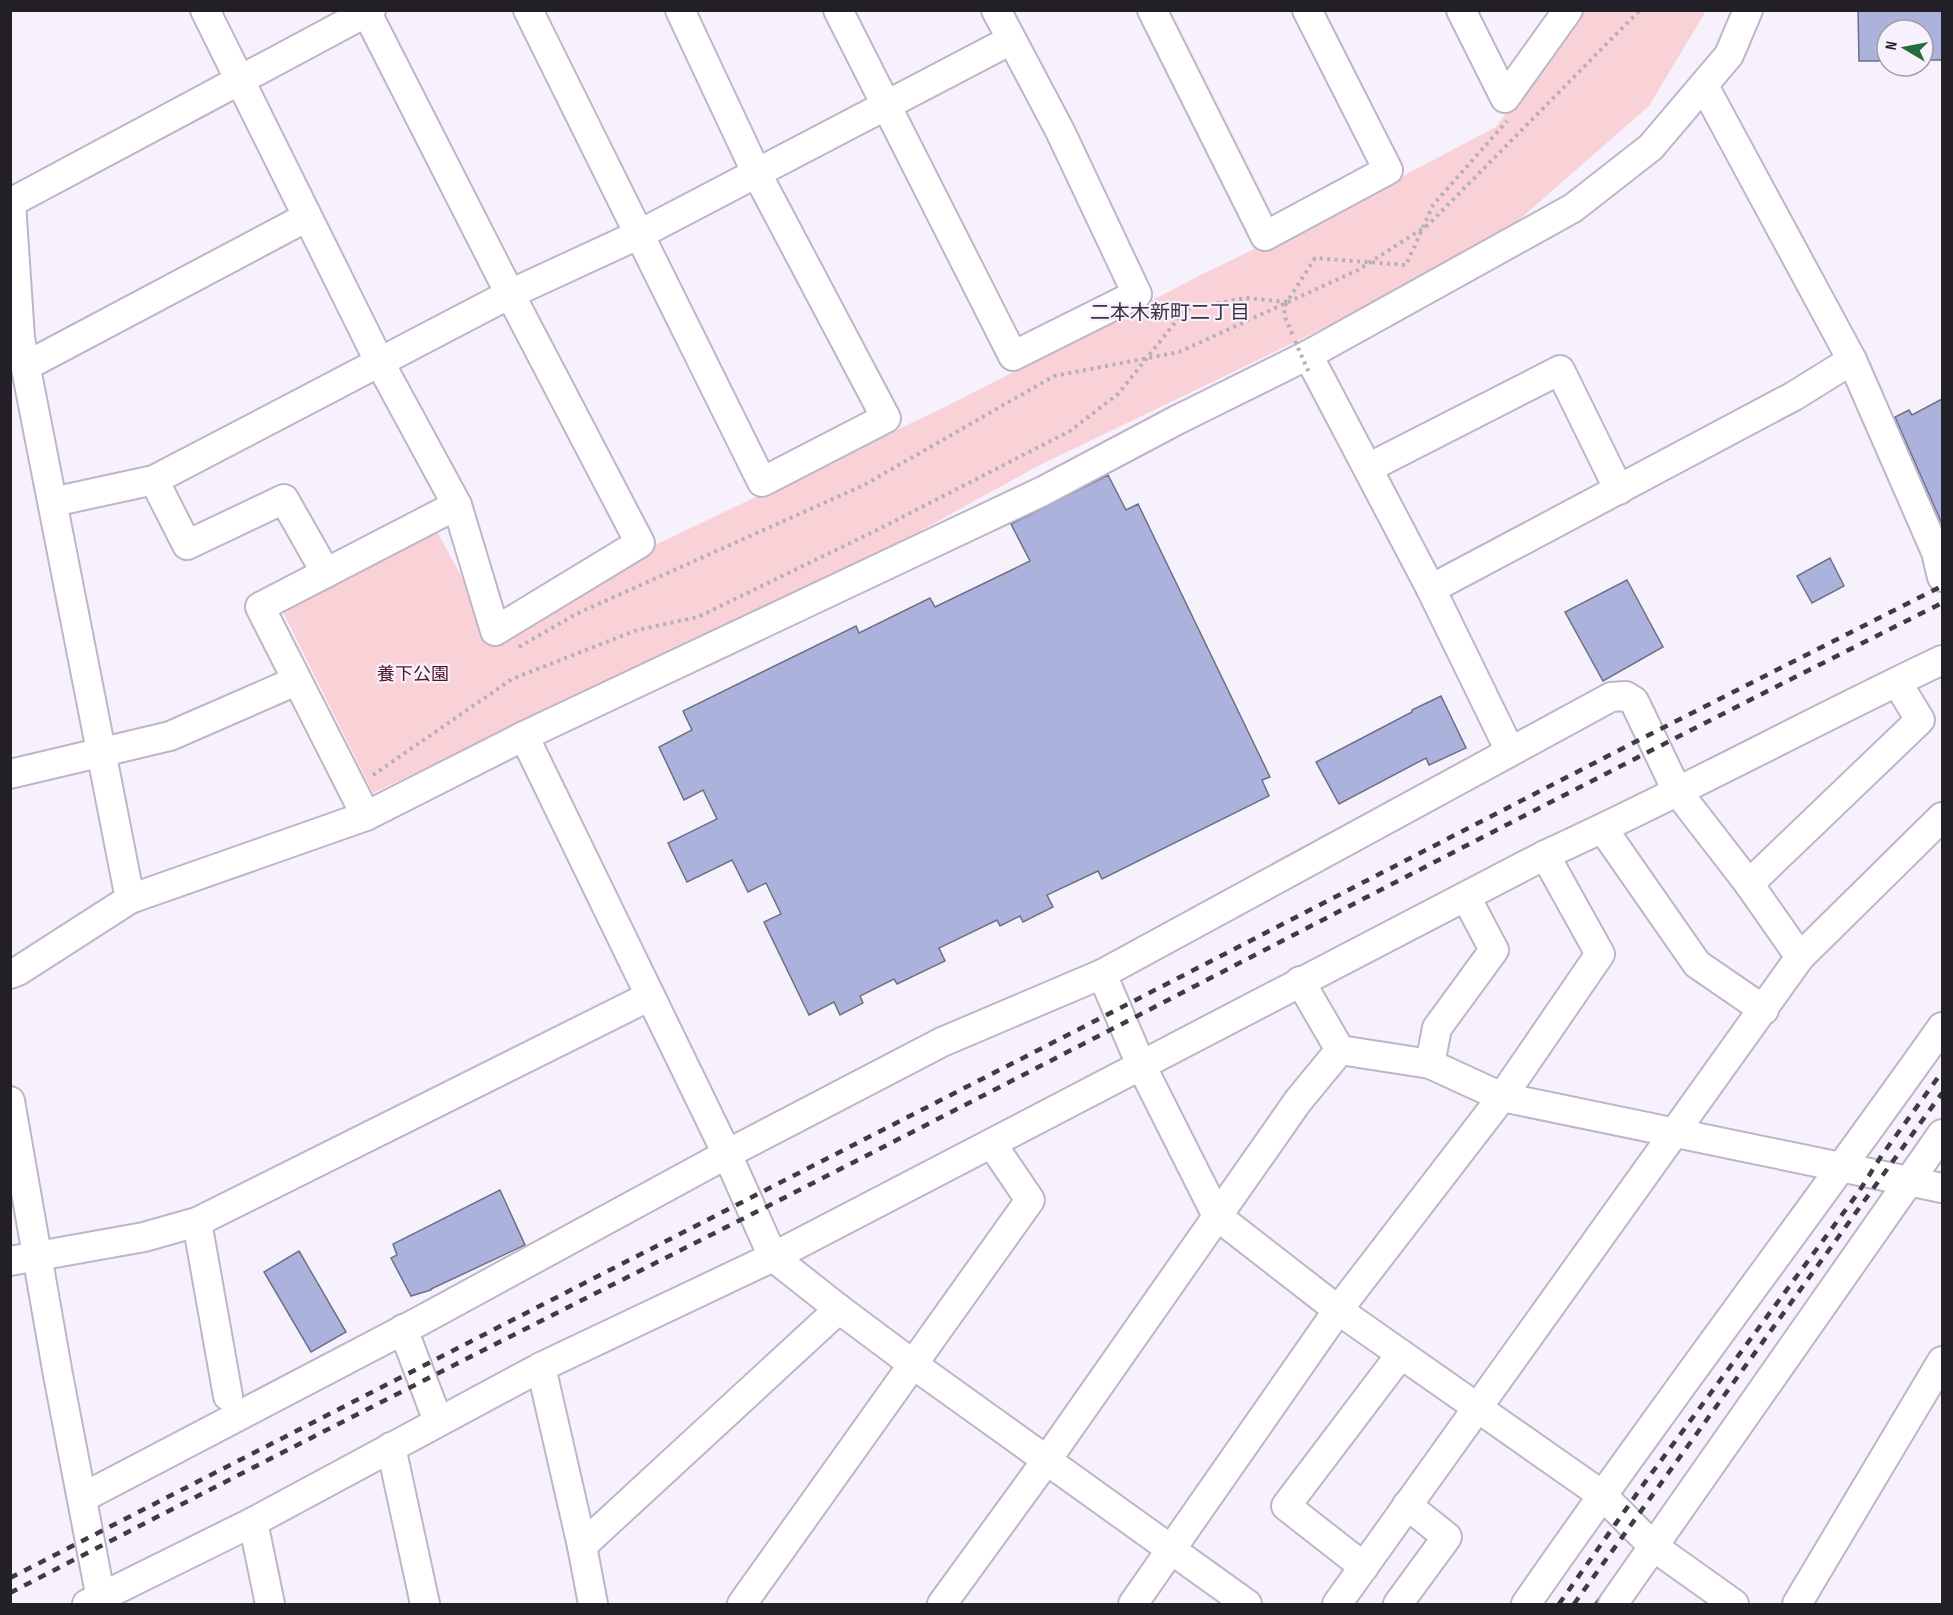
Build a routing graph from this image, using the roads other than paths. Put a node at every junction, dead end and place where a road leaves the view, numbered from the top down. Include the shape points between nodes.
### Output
1 (205, 10) edge
2 (528, 10) edge
3 (680, 10) edge
4 (838, 10) edge
5 (996, 10) edge
6 (1152, 10) edge
7 (1307, 10) edge
8 (1461, 10) edge
9 (1568, 10) edge
10 (1748, 10) edge
11 (369, 12) edge
12 (1011, 39) junction
13 (239, 81) junction
14 (1704, 86) junction
15 (886, 104) junction
16 (756, 172) junction
17 (11, 203) edge
18 (307, 217) junction
19 (640, 234) junction
20 (510, 294) junction
21 (1304, 357) junction
22 (1852, 360) junction
23 (380, 363) junction
24 (26, 366) junction
25 (1368, 468) junction
26 (154, 480) junction
27 (1619, 490) junction
28 (53, 502) junction
29 (457, 505) junction
30 (326, 573) junction
31 (1942, 577) edge
32 (1431, 589) junction
33 (1942, 660) edge
34 (296, 681) junction
35 (1897, 681) junction
36 (524, 735) junction
37 (1510, 751) junction
38 (100, 753) junction
39 (10, 774) edge
40 (1677, 791) junction
41 (366, 816) junction
42 (1942, 817) edge
43 (1603, 829) junction
44 (1545, 855) junction
45 (1749, 884) junction
46 (1466, 897) junction
47 (130, 900) junction
48 (1800, 957) junction
49 (10, 974) edge
50 (1101, 974) junction
51 (1300, 981) junction
52 (650, 996) junction
53 (1764, 1010) junction
54 (1942, 1027) edge
55 (1340, 1050) junction
56 (1430, 1064) junction
57 (1141, 1065) junction
58 (1502, 1097) junction
59 (10, 1101) edge
60 (1675, 1131) junction
61 (1942, 1134) edge
62 (992, 1144) junction
63 (727, 1155) junction
64 (1844, 1166) junction
65 (1911, 1181) junction
66 (1942, 1188) edge
67 (1217, 1216) junction
68 (197, 1222) junction
69 (773, 1257) junction
70 (24, 1259) edge
71 (839, 1309) junction
72 (1338, 1310) junction
73 (403, 1329) junction
74 (1401, 1354) junction
75 (914, 1365) junction
76 (542, 1367) junction
77 (1940, 1371) edge
78 (228, 1396) dead end
79 (1478, 1407) junction
80 (438, 1421) junction
81 (391, 1447) junction
82 (1046, 1461) junction
83 (1602, 1495) junction
84 (82, 1498) junction
85 (1407, 1505) junction
86 (253, 1522) junction
87 (582, 1546) junction
88 (1654, 1547) junction
89 (1171, 1551) junction
90 (1364, 1567) junction
91 (97, 1602) edge
92 (270, 1605) edge
93 (425, 1605) edge
94 (593, 1605) edge
95 (742, 1605) edge
96 (942, 1605) edge
97 (1133, 1605) edge
98 (1247, 1605) edge
99 (1336, 1605) edge
100 (1398, 1605) edge
101 (1526, 1605) edge
102 (1613, 1605) edge
103 (1734, 1605) edge
104 (1797, 1605) edge

1 - 13 street
2 - 19 street
3 - 16 street
4 - 15 street
5 - 12 street
6 - 7 street via 1265,236 1388,170
8 - 9 street via 1505,98
10 - 14 street via 1729,55
11 - 13 street
11 - 20 street
12 - 15 street
12 - 15 street via 1060,131 1137,294 1014,356
13 - 17 street
13 - 18 street
14 - 21 street via 1651,147 1573,208
14 - 22 street
15 - 16 street
16 - 19 street
16 - 19 street via 886,418 762,482
17 - 24 street via 17,310
18 - 23 street
18 - 24 street
19 - 20 street
20 - 23 street
20 - 29 street via 640,543 495,631
21 - 25 street
21 - 36 street via 1043,491
22 - 27 street via 1794,396
22 - 31 street via 1936,552
23 - 26 street
23 - 29 street
24 - 28 street
25 - 27 street via 1560,370
25 - 32 street
26 - 28 street
26 - 30 street via 187,545 284,499
27 - 32 street
28 - 38 street
29 - 30 street
30 - 34 street via 260,607
32 - 37 street
33 - 35 street
34 - 38 street via 170,736
34 - 41 street
35 - 40 street
35 - 45 street via 1920,720
36 - 41 street
36 - 52 street
37 - 40 street via 1611,697 1626,696 1641,712
37 - 50 street
38 - 39 street
38 - 47 street
40 - 43 street
40 - 45 street
41 - 47 street
42 - 48 street
43 - 44 street
43 - 53 street via 1697,964
44 - 46 street
44 - 58 street via 1600,954
45 - 48 street
46 - 51 street
46 - 56 street via 1494,950 1437,1028
47 - 49 street
48 - 53 street
50 - 57 street
50 - 63 street via 942,1042
51 - 55 street
51 - 57 street
52 - 63 street
52 - 68 street
53 - 60 street
54 - 64 street
55 - 56 street
55 - 67 street via 1298,1101
56 - 58 street
57 - 62 street
57 - 67 street
58 - 60 street
58 - 72 street
59 - 70 street
60 - 64 street
60 - 79 street
61 - 65 street
62 - 69 street
62 - 75 street via 1030,1200
63 - 69 street
63 - 73 street
64 - 65 street
64 - 83 street
65 - 66 street
65 - 88 street
67 - 72 street
67 - 82 street
68 - 70 street via 144,1237
68 - 78 street
69 - 71 street
69 - 76 street
70 - 84 street
71 - 75 street
71 - 87 street
72 - 74 street
72 - 89 street
73 - 80 street
73 - 84 street
74 - 79 street
74 - 90 street via 1286,1506
75 - 82 street
75 - 95 street
76 - 80 street
76 - 87 street
77 - 104 street
79 - 83 street
79 - 85 street
80 - 81 street
81 - 86 street
81 - 93 street
82 - 89 street
82 - 96 street
83 - 88 street
83 - 101 street
84 - 91 street
85 - 90 street
85 - 100 street via 1447,1537
86 - 91 street
86 - 92 street
87 - 94 street
88 - 102 street
88 - 103 street
89 - 97 street
89 - 98 street
90 - 99 street

